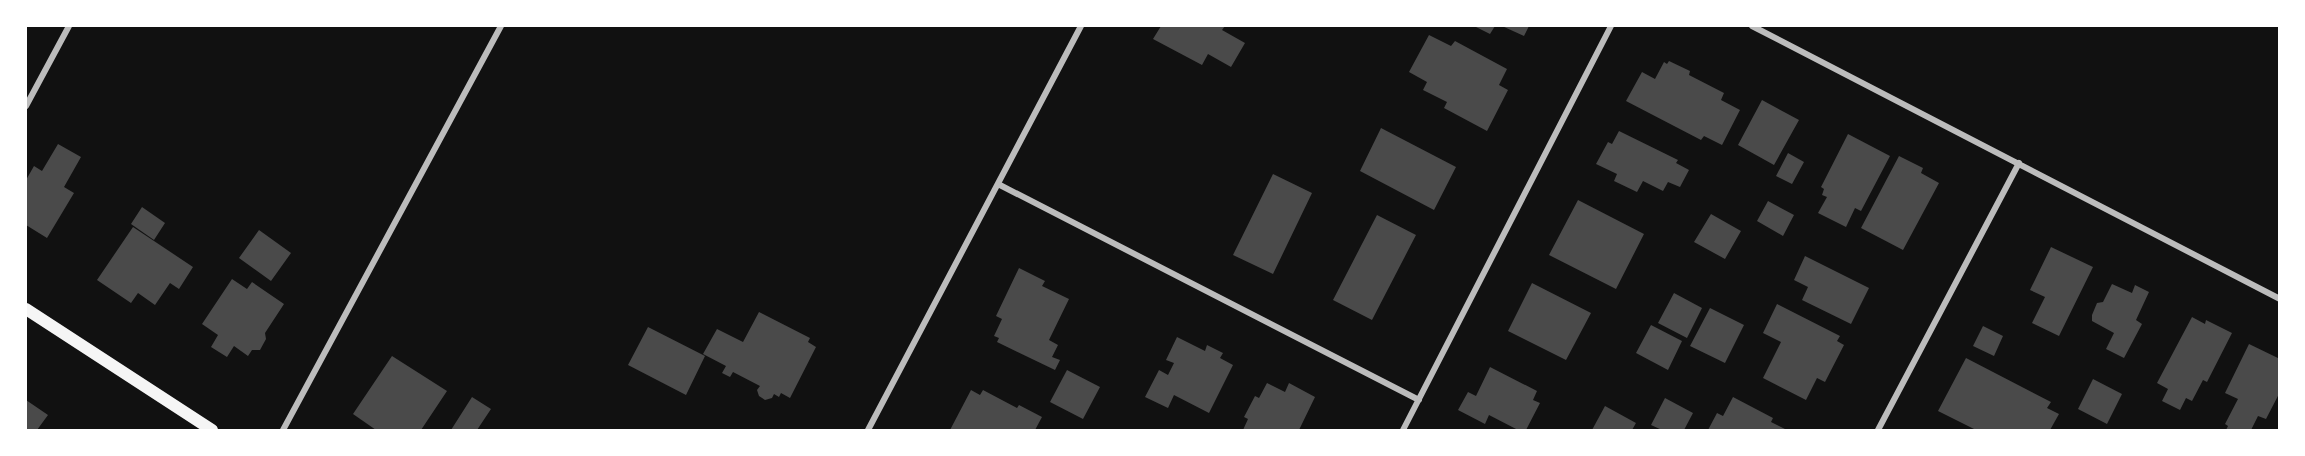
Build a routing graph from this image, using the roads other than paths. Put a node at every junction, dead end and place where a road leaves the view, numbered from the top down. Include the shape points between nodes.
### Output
1 (69, 26) edge
2 (501, 26) edge
3 (1081, 26) edge
4 (1611, 26) edge
5 (1752, 26) edge
6 (26, 106) edge
7 (2019, 164) junction
8 (998, 184) junction
9 (2280, 299) edge
10 (26, 309) edge
11 (1419, 400) junction
12 (212, 430) edge
13 (284, 430) edge
14 (868, 430) edge
15 (1403, 430) edge
16 (1878, 430) edge

1 - 6 street
2 - 13 street
3 - 8 street
4 - 11 street
5 - 7 street
7 - 9 street
7 - 16 street
8 - 11 street
8 - 14 street
10 - 12 main road
11 - 15 street

